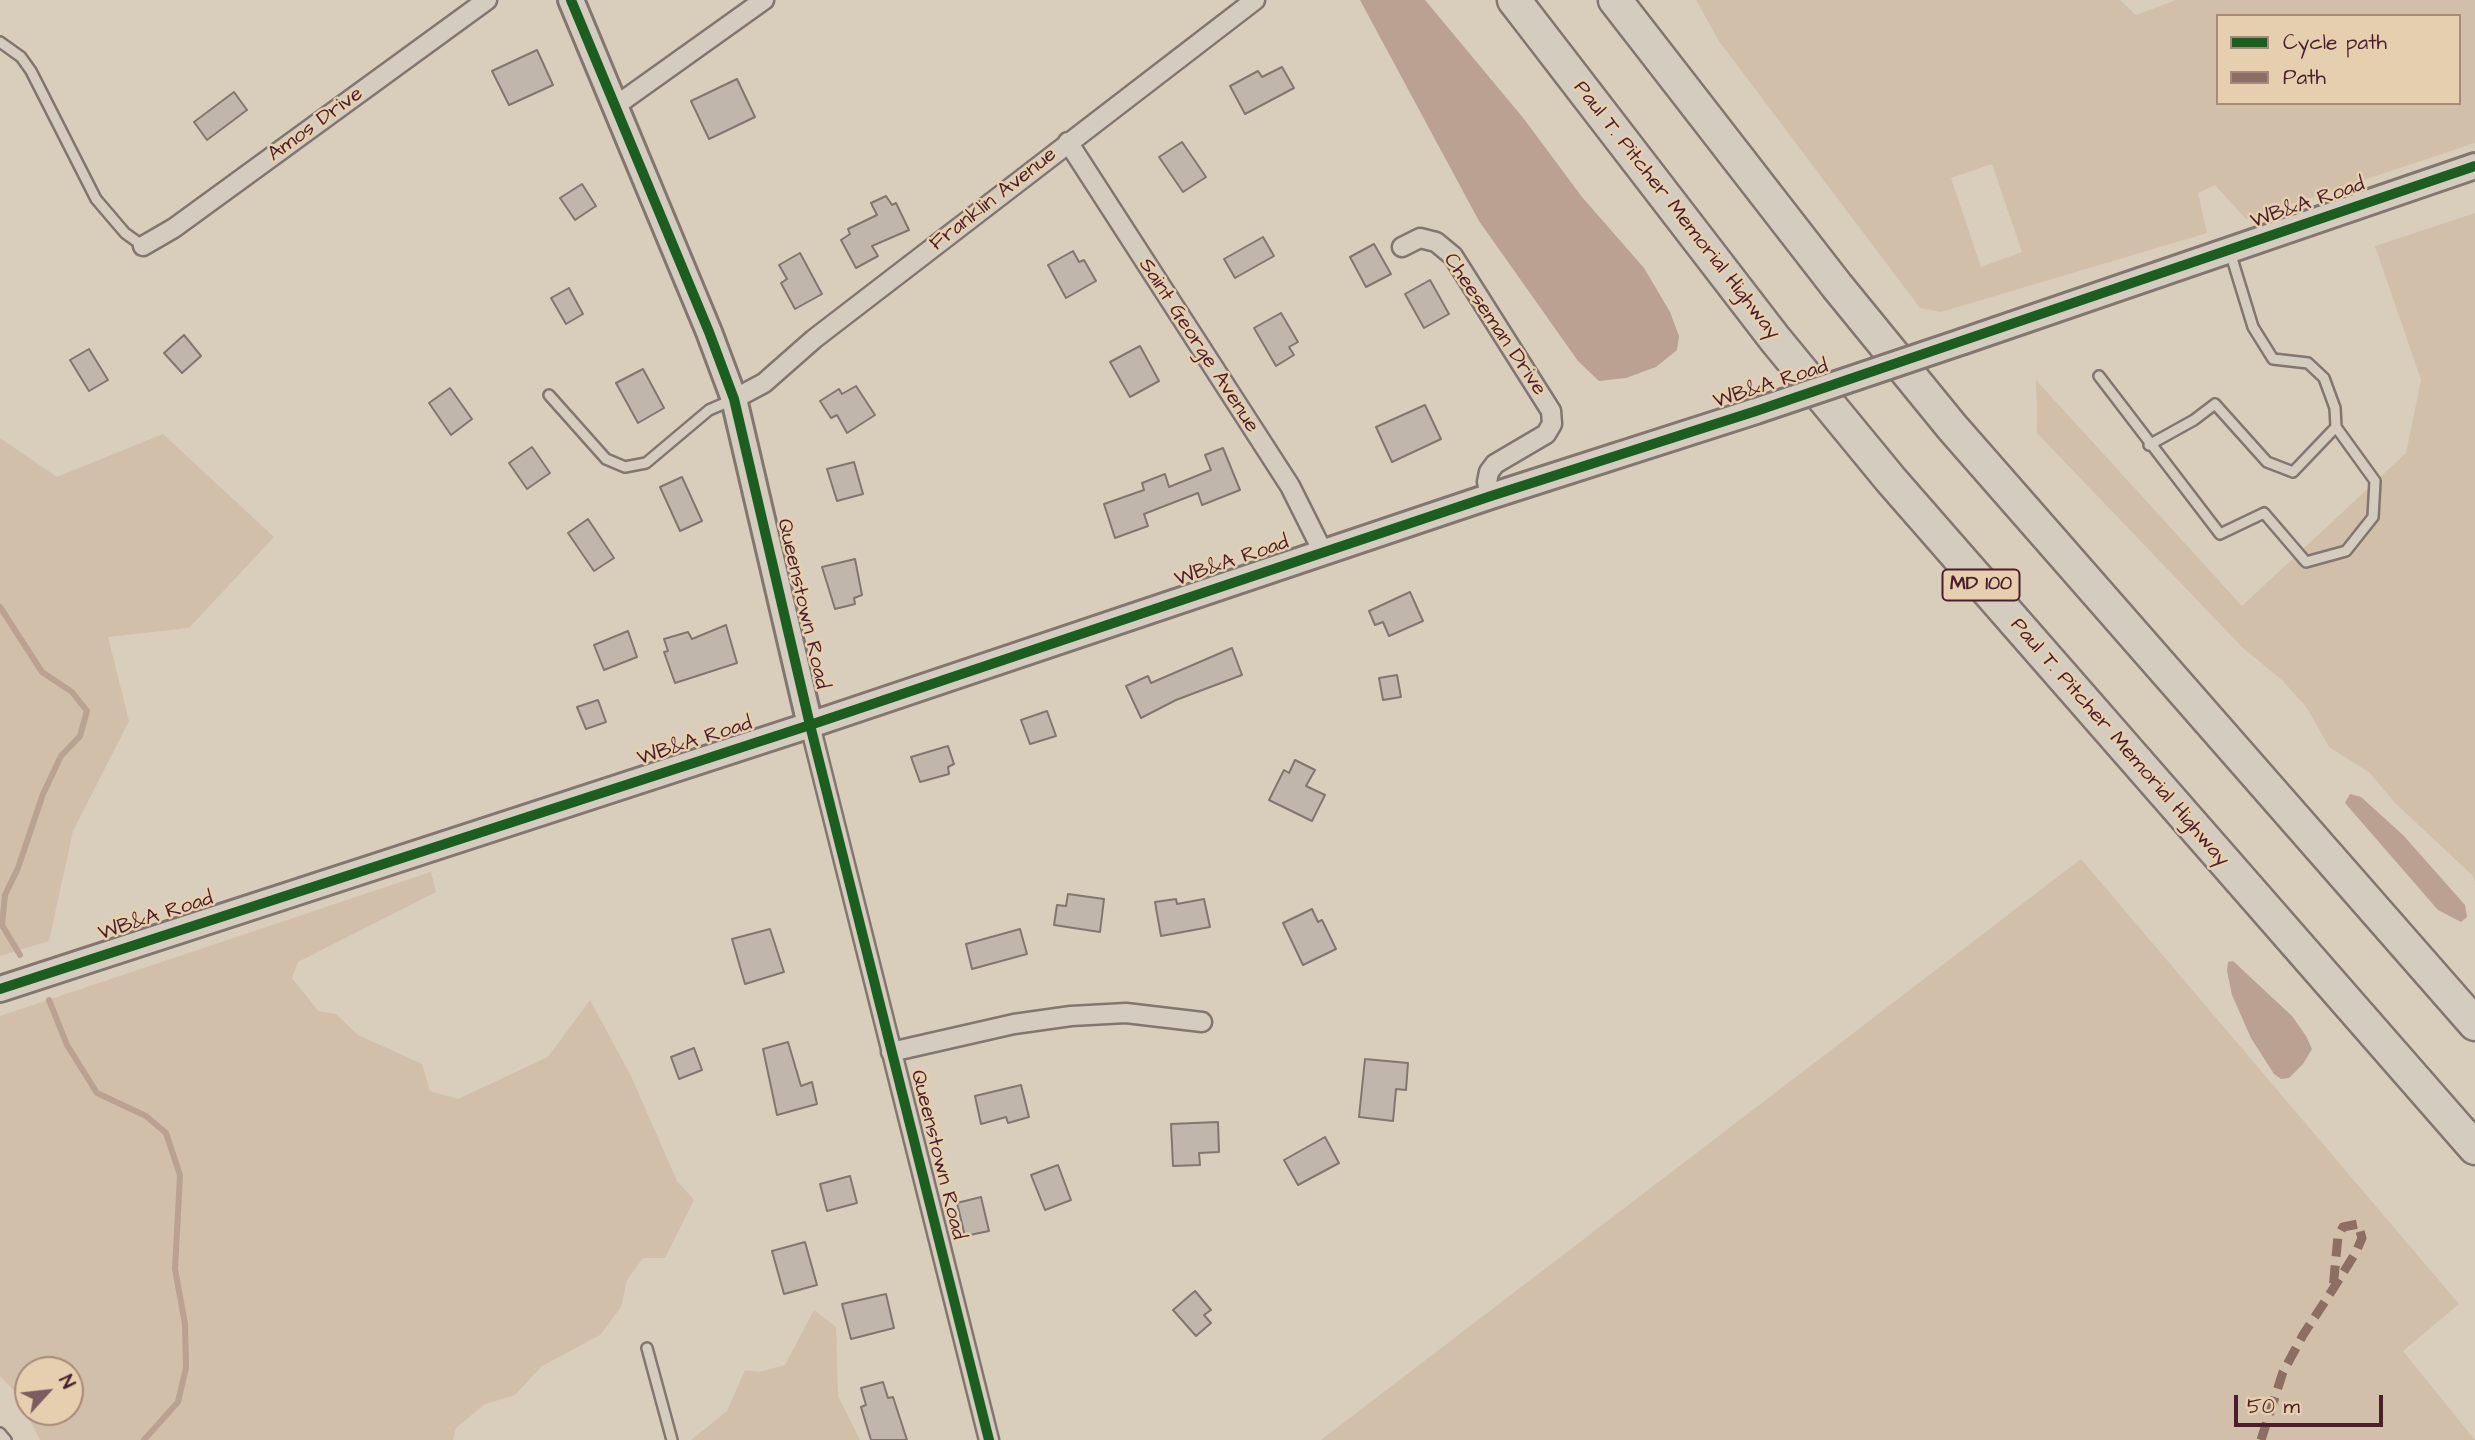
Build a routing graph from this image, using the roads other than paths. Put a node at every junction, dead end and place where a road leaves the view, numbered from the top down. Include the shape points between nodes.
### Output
1 (487, 0) edge
2 (571, 0) edge
3 (764, 0) edge
4 (1255, 0) edge
5 (1514, 0) edge
6 (1615, 0) edge
7 (0, 42) edge
8 (614, 107) junction
9 (1068, 142) junction
10 (2475, 166) edge
11 (143, 246) joint
12 (1402, 247) dead end
13 (2230, 251) junction
14 (2099, 376) dead end
15 (548, 395) dead end
16 (734, 399) junction
17 (2336, 427) junction
18 (2149, 445) junction
19 (1491, 496) junction
20 (1323, 552) junction
21 (810, 725) junction
22 (0, 989) edge
23 (1202, 1022) dead end
24 (2475, 1024) edge
25 (891, 1052) junction
26 (2475, 1148) edge
27 (647, 1348) dead end
28 (0, 1433) edge
29 (6, 1440) edge
30 (672, 1440) edge
31 (989, 1440) edge

1 - 11 street, Amos Drive
2 - 8 street, Queenstown Road
3 - 8 street
4 - 9 street, Franklin Avenue
5 - 26 highway, Paul T. Pitcher Memorial Highway / MD 100 via 1758,317 1891,480
6 - 24 highway via 1952,427
7 - 11 lane via 31,71 96,198 125,233
8 - 16 street, Queenstown Road
9 - 16 street, Franklin Avenue via 764,383
9 - 20 street, Saint George Avenue via 1290,486
10 - 13 street, WB&A Road
12 - 19 street, Cheeseman Drive via 1420,237 1436,242 1453,256 1551,411 1552,424 1546,434 1489,472
13 - 17 lane via 2253,327 2273,359 2308,363 2324,378 2335,408
13 - 19 street, WB&A Road, bridge
14 - 18 lane
15 - 16 lane via 606,459 625,467 646,463 709,410
16 - 21 street, Queenstown Road
17 - 18 lane via 2293,472 2267,463 2215,404
17 - 18 lane via 2375,481 2373,517 2346,551 2306,562 2264,513 2220,534
19 - 20 street, WB&A Road
20 - 21 street, WB&A Road
21 - 22 street, WB&A Road
21 - 25 street, Queenstown Road
23 - 25 street via 1126,1013 1071,1016
25 - 31 street, Queenstown Road
27 - 30 lane
28 - 29 lane

